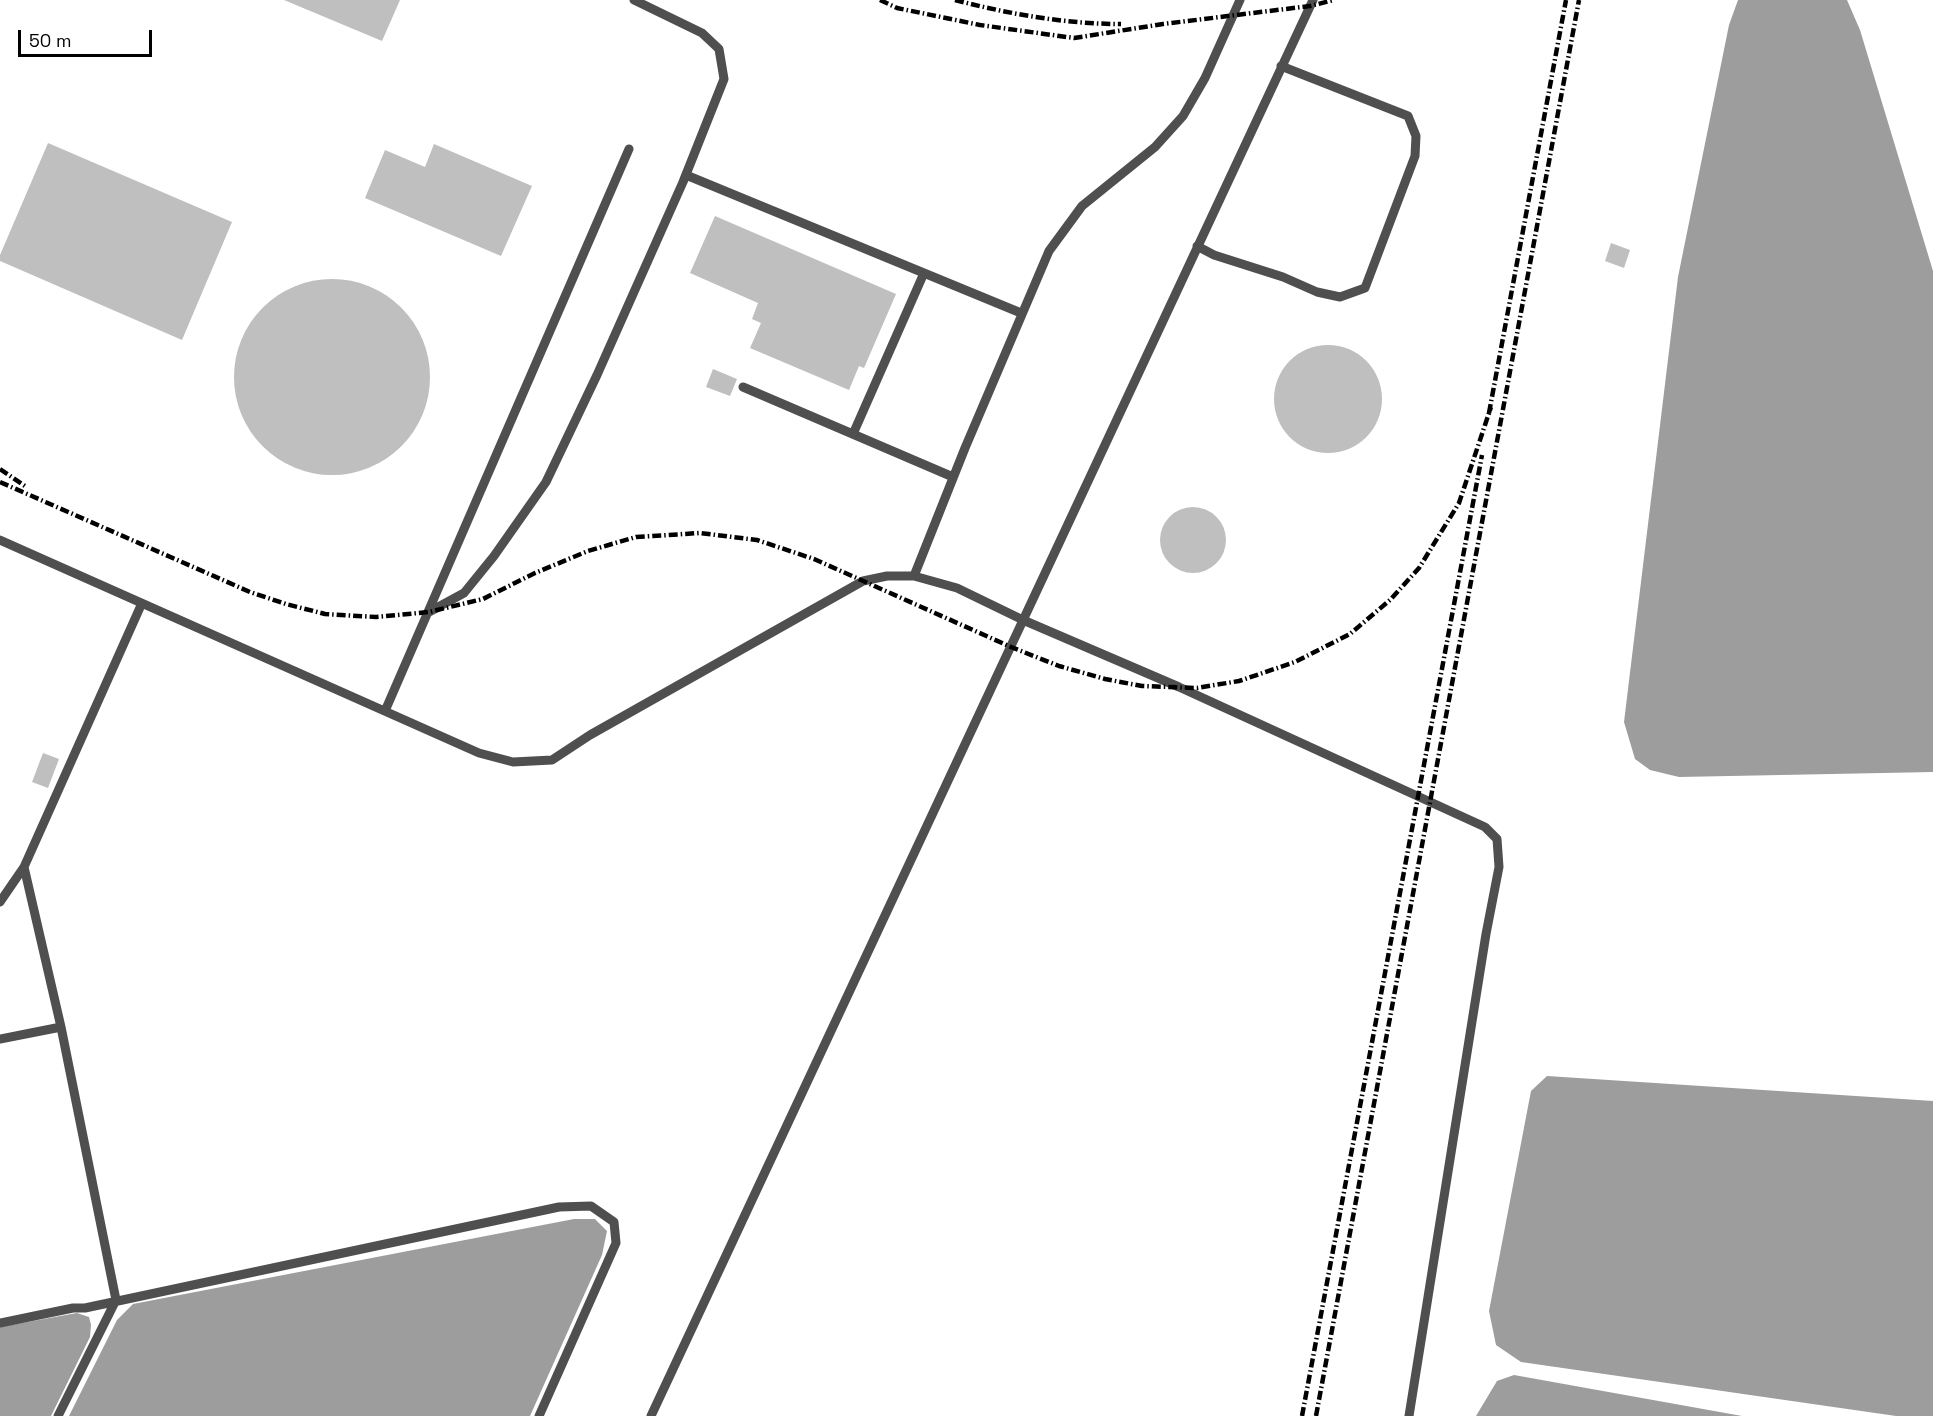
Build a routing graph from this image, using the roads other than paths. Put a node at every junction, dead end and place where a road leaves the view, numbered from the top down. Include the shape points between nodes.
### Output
1 (634, 0) edge
2 (1240, 0) edge
3 (1313, 0) edge
4 (1281, 66) junction
5 (629, 149) dead end
6 (686, 175) junction
7 (1197, 246) junction
8 (924, 273) junction
9 (1021, 313) junction
10 (743, 387) dead end
11 (853, 434) junction
12 (953, 477) junction
13 (0, 540) edge
14 (914, 576) junction
15 (142, 603) junction
16 (429, 612) junction
17 (1023, 620) junction
18 (385, 711) junction
19 (24, 867) junction
20 (0, 902) edge
21 (61, 1027) junction
22 (0, 1039) edge
23 (116, 1300) junction
24 (0, 1323) edge
25 (58, 1416) edge
26 (539, 1416) edge
27 (651, 1416) edge
28 (1409, 1416) edge

1 - 6 lane via 702,33 719,48 724,80
2 - 9 lane via 1183,116 1155,147 1082,206 1049,251
3 - 4 lane
4 - 7 lane
4 - 7 lane via 1408,116 1416,136 1415,156 1365,288 1340,297 1317,292
5 - 16 lane
6 - 8 lane
6 - 16 lane via 546,482 464,593
7 - 17 lane
8 - 9 lane
8 - 11 lane
9 - 12 lane
10 - 11 lane
11 - 12 lane
12 - 14 lane
13 - 15 lane
14 - 17 lane via 957,588
14 - 18 lane via 863,581 552,760 513,762 479,753
15 - 18 lane
15 - 19 lane
16 - 18 lane
17 - 27 lane
17 - 28 lane via 1431,801 1485,827 1497,839 1499,867
19 - 20 lane
19 - 21 lane
21 - 22 lane
21 - 23 lane
23 - 24 lane
23 - 25 lane
23 - 26 lane via 559,1207 591,1206 614,1222 616,1243

